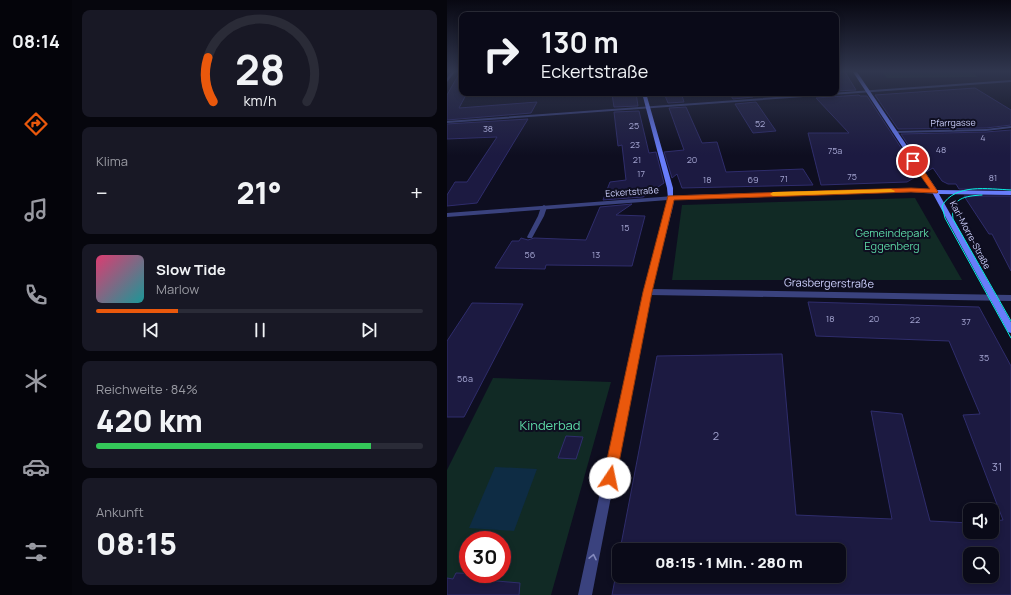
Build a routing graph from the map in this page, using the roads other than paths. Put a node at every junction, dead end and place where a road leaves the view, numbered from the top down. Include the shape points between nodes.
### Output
1 (646, 100) edge
2 (747, 100) edge
3 (874, 100) edge
4 (648, 107) junction
5 (447, 122) edge
6 (1011, 128) edge
7 (894, 132) junction
8 (935, 192) junction
9 (1011, 193) edge
10 (671, 198) junction
11 (544, 207) junction
12 (447, 215) edge
13 (530, 237) dead end
14 (647, 292) junction
15 (993, 298) junction
16 (1011, 298) edge
17 (1011, 330) edge
18 (585, 595) edge

1 - 4 main road
2 - 4 street
3 - 7 main road, Karl-Morre-Straße
4 - 5 street
4 - 10 main road
6 - 7 street, Pfarrgasse
7 - 8 main road, Karl-Morre-Straße
8 - 9 main road, Eckertstraße
8 - 10 street, Eckertstraße via 911,190
8 - 15 main road, Karl-Morre-Straße
10 - 11 street, Eckertstraße
10 - 14 street
11 - 12 street, Eckertstraße
11 - 13 street
14 - 15 street, Grasbergerstraße
18 -> 14 street
15 - 16 street, Grasbergerstraße
15 - 17 main road, Karl-Morre-Straße

